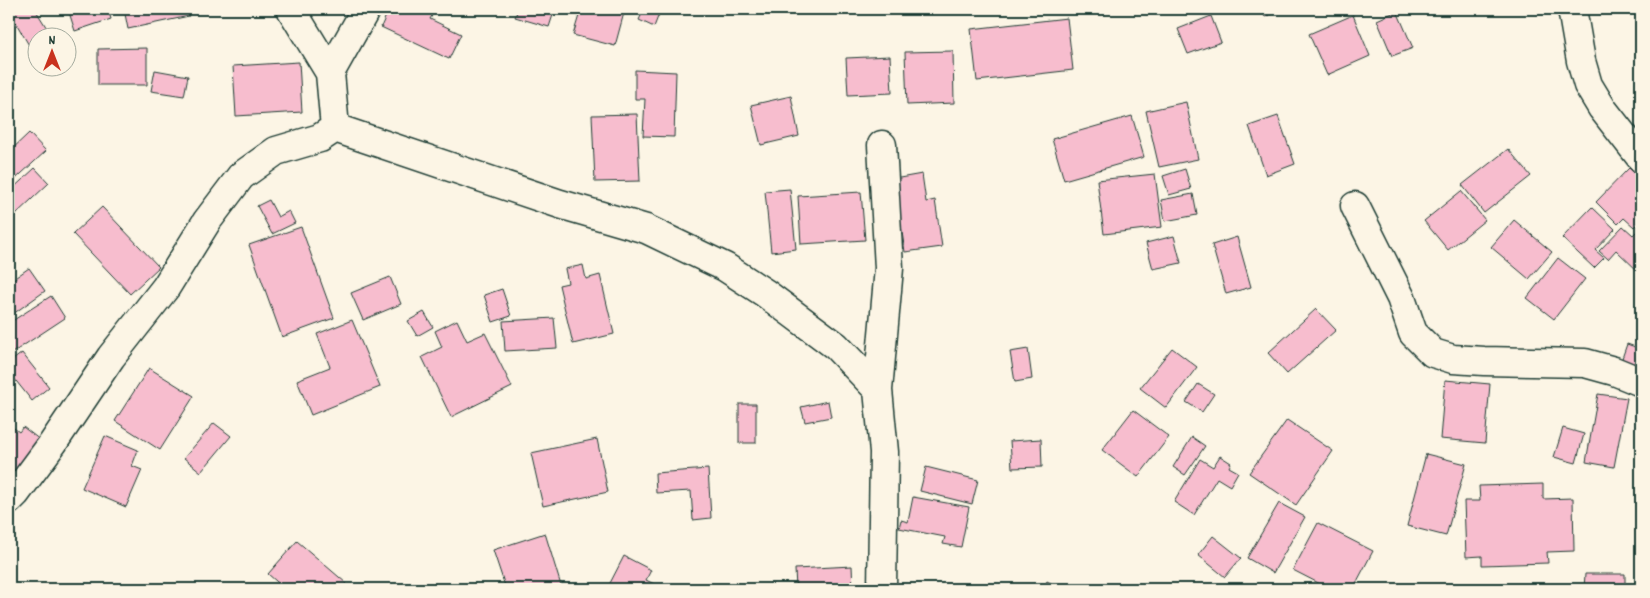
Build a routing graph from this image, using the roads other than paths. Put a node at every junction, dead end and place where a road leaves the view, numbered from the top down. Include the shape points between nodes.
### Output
1 (290, 9) edge
2 (366, 9) edge
3 (1572, 9) edge
4 (330, 73) junction
5 (335, 128) junction
6 (882, 145) dead end
7 (1641, 158) edge
8 (1355, 206) dead end
9 (1641, 382) edge
10 (878, 390) junction
11 (9, 500) edge
12 (882, 589) edge

1 - 4 street
2 - 4 street
3 - 7 street via 1588,85
4 - 5 street
5 - 10 street via 664,237 725,267 765,293 836,346
5 - 11 street via 320,138 276,151 240,176 166,287 111,357 53,443
6 - 10 street via 889,268
8 - 9 street via 1401,298 1413,333 1433,353 1453,359 1585,364 1614,370
10 - 12 street via 884,452

